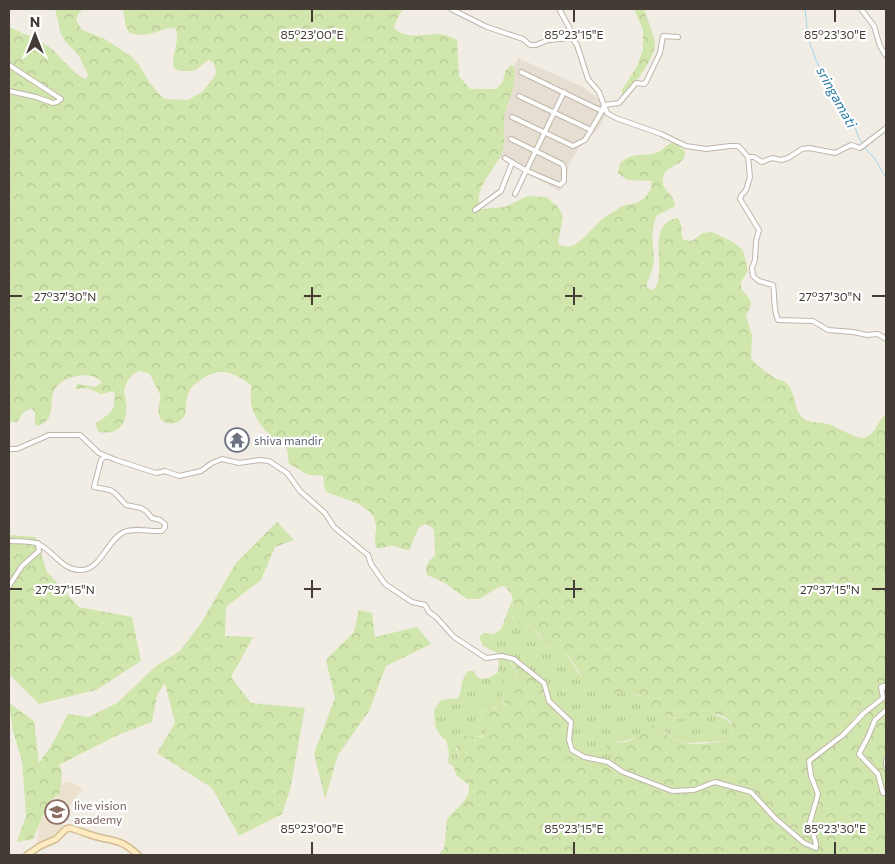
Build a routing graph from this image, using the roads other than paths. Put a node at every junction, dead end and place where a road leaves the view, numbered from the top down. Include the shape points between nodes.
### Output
1 (451, 9) edge
2 (559, 9) edge
3 (861, 9) edge
4 (678, 37) dead end
5 (572, 38) junction
6 (886, 56) edge
7 (9, 65) edge
8 (521, 72) dead end
9 (9, 90) edge
10 (564, 92) junction
11 (519, 96) dead end
12 (604, 105) junction
13 (602, 111) junction
14 (554, 112) junction
15 (512, 117) dead end
16 (886, 128) edge
17 (591, 130) junction
18 (544, 133) junction
19 (511, 139) dead end
20 (535, 151) junction
21 (748, 157) junction
22 (504, 158) dead end
23 (512, 164) junction
24 (525, 170) junction
25 (515, 194) dead end
26 (475, 210) dead end
27 (886, 339) edge
28 (9, 448) edge
29 (109, 457) junction
30 (9, 541) edge
31 (38, 544) junction
32 (9, 586) edge
33 (886, 689) edge
34 (886, 710) edge
35 (886, 760) edge
36 (886, 766) edge
37 (886, 793) edge
38 (27, 855) edge
39 (138, 855) edge

1 - 5 street via 487,27 523,39 530,45
2 - 5 street
3 - 6 street via 874,26
4 - 12 street via 663,36 660,53 644,84 636,83 619,103
5 - 12 street via 588,79 599,92
7 - 9 street via 61,99 53,103
8 - 10 street
10 - 13 street
10 - 14 street
11 - 14 street
12 - 13 street
12 - 21 street via 607,112 616,118 686,146 702,149 738,146
13 - 17 street
14 - 17 street
14 - 18 street
15 - 18 street
16 - 21 street via 860,148 851,145 835,153 809,148 788,158 762,162
17 - 18 street via 584,140 573,146
18 - 20 street
19 - 20 street
20 - 24 street
20 - 24 street via 562,164 564,181 560,185
21 - 27 street via 750,177 740,199 759,230 753,276 773,285 774,312 778,320 813,321 828,330 878,334
22 - 23 street
23 - 24 street
23 - 26 street via 500,191
24 - 25 street
28 - 29 street via 16,449 49,435 80,436 99,453
29 - 31 street via 104,456 94,486 110,490 126,505 146,511 152,518 160,520 165,524 162,531 135,529 123,533 115,538 91,568 83,570 75,570 61,562
29 - 33 street via 156,473 165,471 179,476 201,471 222,459 239,463 269,461 288,473 300,491 325,513 334,527 368,555 385,584 412,602 424,605 454,637 486,658 502,656 514,659 544,683 549,702 571,722 569,740 572,750 584,757 608,762 623,772 672,791 694,790 715,782 751,792 804,843 816,848 810,822 818,794 809,761 876,705 883,698 881,688 884,686
30 - 31 street
31 - 32 street via 39,551 22,566
34 - 37 street via 875,720 859,754 878,774 882,793
35 - 36 street
38 - 39 street via 70,828 121,842

